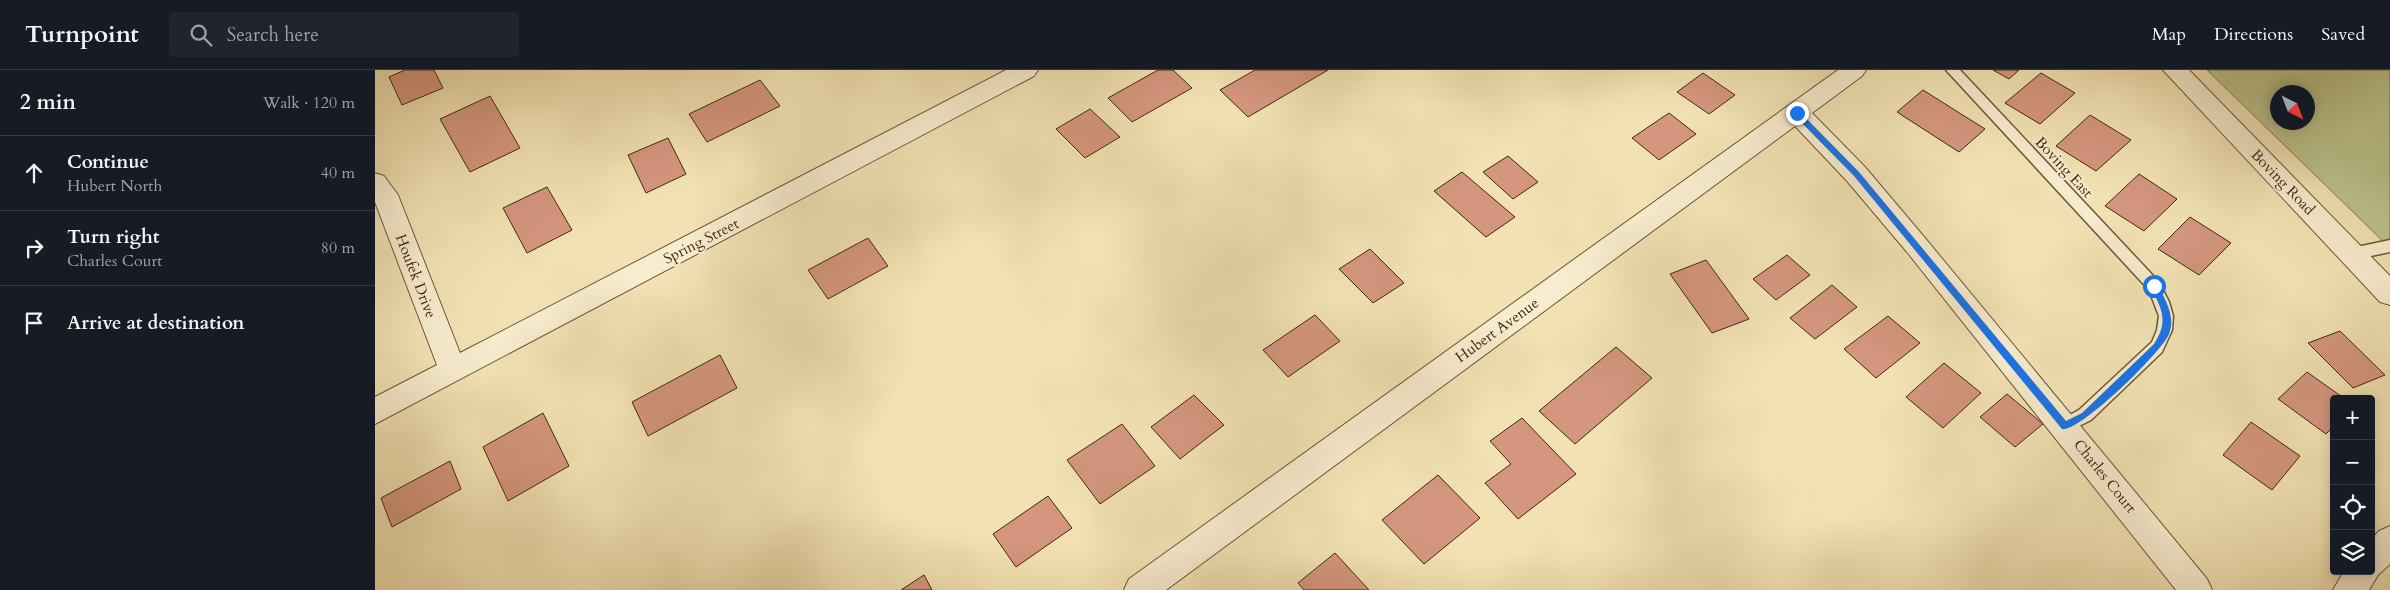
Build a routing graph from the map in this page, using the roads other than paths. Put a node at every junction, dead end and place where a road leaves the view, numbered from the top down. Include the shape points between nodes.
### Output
1 (1026, 70) edge
2 (1854, 70) edge
3 (1952, 70) edge
4 (2175, 70) edge
5 (1797, 113) junction
6 (375, 183) edge
7 (2390, 246) edge
8 (2352, 254) junction
9 (2390, 294) edge
10 (453, 370) junction
11 (375, 411) edge
12 (2065, 426) junction
13 (2390, 541) edge
14 (2375, 558) edge
15 (2361, 575) edge
16 (1140, 590) edge
17 (2196, 590) edge
18 (2349, 590) edge

1 - 10 street, Spring Street
2 - 5 street, Hubert Avenue
3 - 12 lane, Boving East via 2154,286 2163,303 2167,318 2165,333 2157,347 2085,415
4 - 8 street, Boving Road
5 - 12 street, Charles Court via 1856,174
5 - 16 street, Hubert Avenue
6 - 10 street, Houfek Drive via 385,195
7 - 8 lane
8 - 9 street, Boving Road
10 - 11 street, Spring Street
12 - 17 street, Charles Court
13 - 14 street
15 - 18 street

